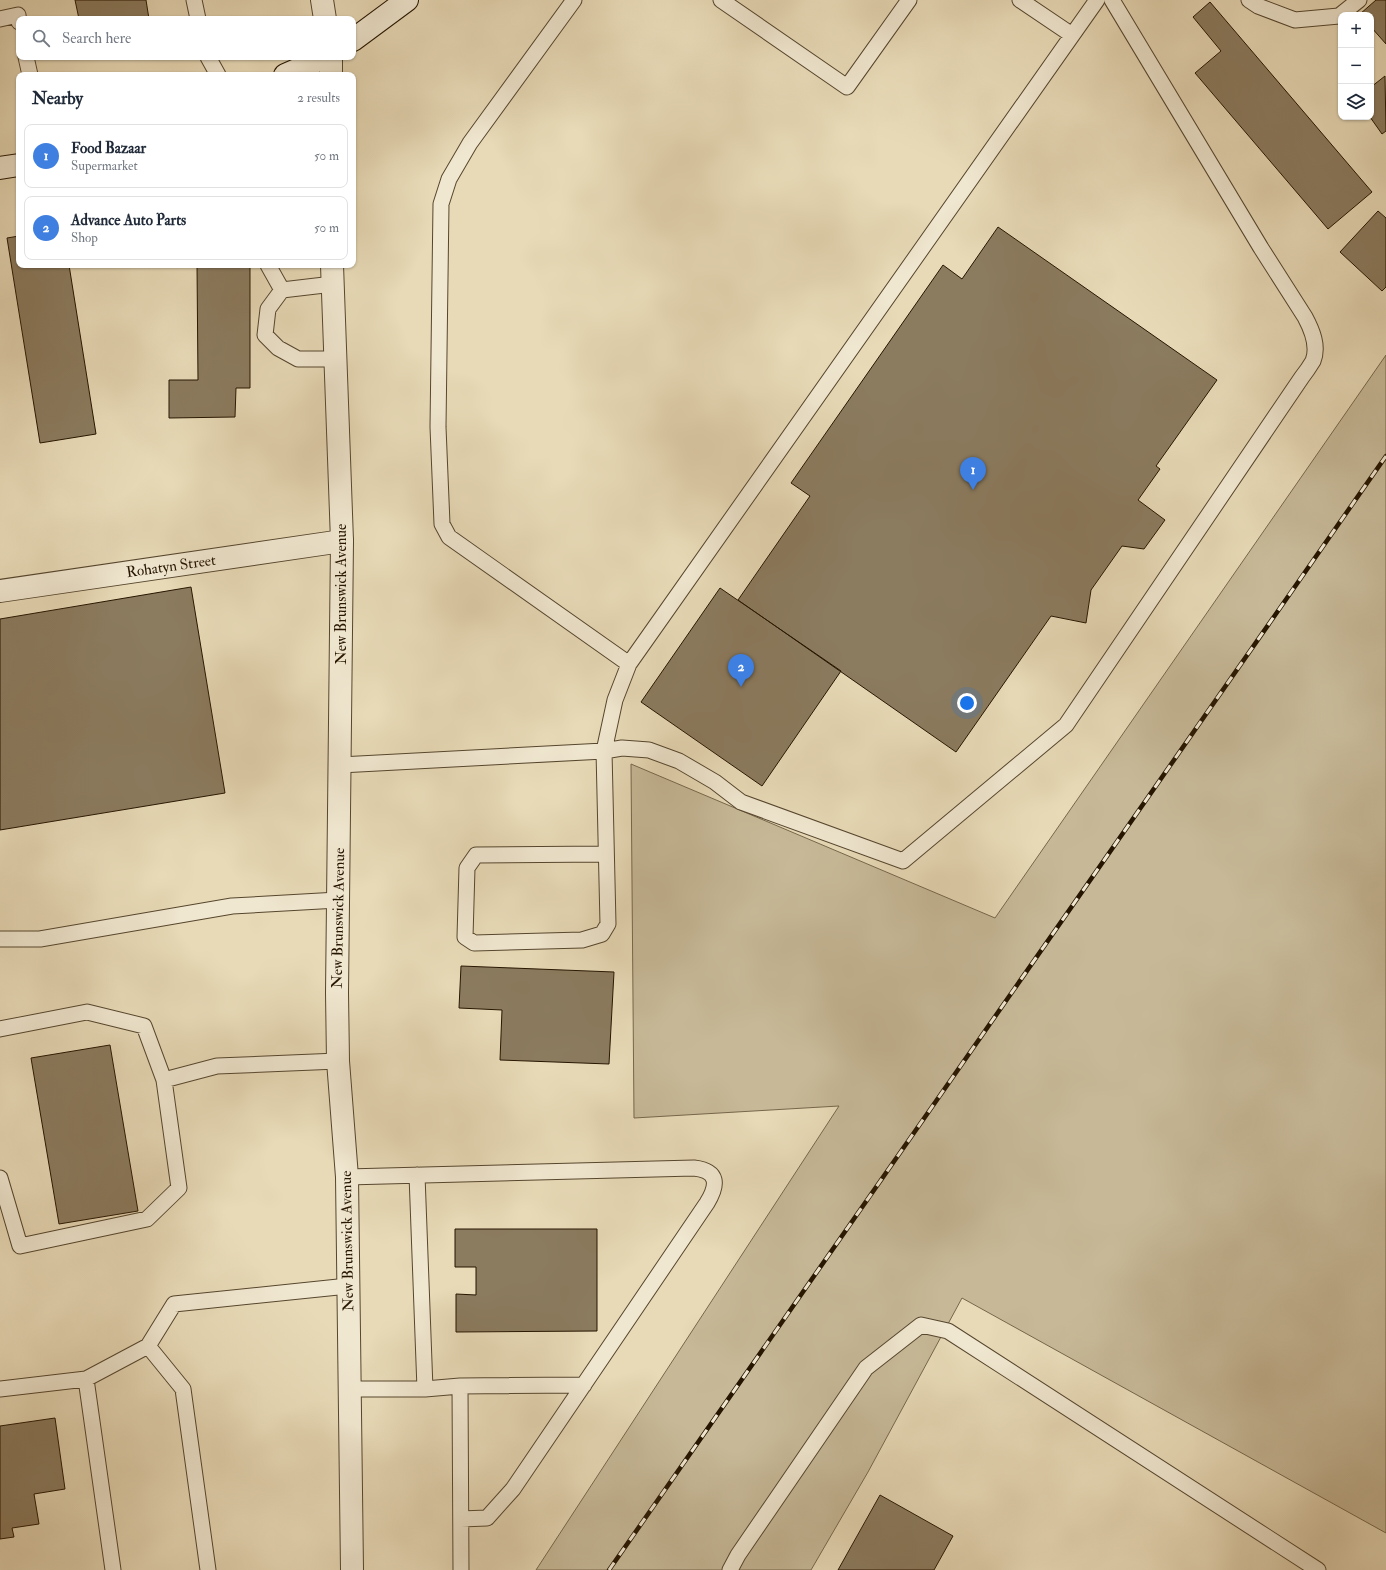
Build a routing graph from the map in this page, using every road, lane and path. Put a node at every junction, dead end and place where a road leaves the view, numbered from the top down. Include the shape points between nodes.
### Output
1 (194, 0) edge
2 (322, 0) edge
3 (407, 0) edge
4 (574, 0) edge
5 (721, 0) edge
6 (909, 0) edge
7 (1020, 0) edge
8 (1096, 0) edge
9 (1112, 0) edge
10 (1249, 0) edge
11 (1359, 0) edge
12 (18, 16) edge
13 (197, 16) edge
14 (325, 16) edge
15 (0, 19) edge
16 (1072, 35) junction
17 (356, 38) edge
18 (27, 60) edge
19 (210, 60) edge
20 (319, 60) edge
21 (331, 60) edge
22 (29, 72) edge
23 (216, 72) edge
24 (292, 72) edge
25 (331, 72) edge
26 (16, 165) edge
27 (0, 168) edge
28 (270, 268) edge
29 (332, 274) edge
30 (282, 290) junction
31 (336, 359) junction
32 (342, 541) junction
33 (0, 591) edge
34 (629, 664) junction
35 (604, 751) junction
36 (340, 765) junction
37 (606, 854) junction
38 (338, 900) junction
39 (0, 939) edge
40 (0, 1030) edge
41 (338, 1061) junction
42 (164, 1080) junction
43 (417, 1175) junction
44 (347, 1177) junction
45 (0, 1178) edge
46 (348, 1286) junction
47 (148, 1346) junction
48 (86, 1379) junction
49 (460, 1386) junction
50 (584, 1386) junction
51 (0, 1389) edge
52 (350, 1389) junction
53 (425, 1389) junction
54 (461, 1519) junction
55 (113, 1570) edge
56 (208, 1570) edge
57 (352, 1570) edge
58 (461, 1570) edge
59 (730, 1570) edge
60 (1318, 1570) edge

1 - 13 lane
2 - 14 street
3 - 17 street
4 - 34 lane via 470,143 449,179 441,204 438,427 442,524 449,537
5 - 6 lane via 847,87
7 - 16 lane
8 - 16 lane
9 - 35 lane via 1311,329 1315,343 1313,360 1298,384 1066,725 904,861 741,802 715,782 680,761 649,750 622,748
10 - 11 lane via 1295,20 1340,16
12 - 15 lane
16 - 34 lane
18 - 22 lane
19 - 23 lane
20 - 24 street
21 - 25 street
26 - 27 street
28 - 30 lane
29 - 30 lane
29 - 31 street, New Brunswick Avenue
30 - 31 lane via 268,309 265,335 278,348 298,359
31 - 32 street, New Brunswick Avenue
32 - 33 street, Rohatyn Street
32 - 36 street, New Brunswick Avenue
34 - 35 lane via 615,700
35 - 36 lane
35 - 37 lane
36 - 38 street, New Brunswick Avenue
37 - 37 lane via 608,924 602,934 582,940 474,943 465,937 467,868 476,855
38 - 39 lane via 232,906 40,939
38 - 41 street, New Brunswick Avenue
40 - 42 lane via 87,1012 144,1026
41 - 42 lane via 217,1066
41 - 44 street, New Brunswick Avenue
42 - 45 lane via 179,1188 147,1219 20,1246
43 - 44 lane
43 - 50 lane via 694,1168 711,1174 715,1180 714,1191 707,1203
43 - 53 lane
44 - 46 street, New Brunswick Avenue
46 - 47 lane via 174,1304
46 - 52 street, New Brunswick Avenue
47 - 48 lane
47 - 56 lane via 183,1389
48 - 51 lane
48 - 55 lane
49 - 50 lane
49 - 53 lane
49 - 54 lane
50 - 54 lane via 508,1495 487,1518
52 - 53 lane
52 - 57 street, New Brunswick Avenue
54 - 58 lane
59 - 60 lane via 866,1368 921,1325 948,1331

